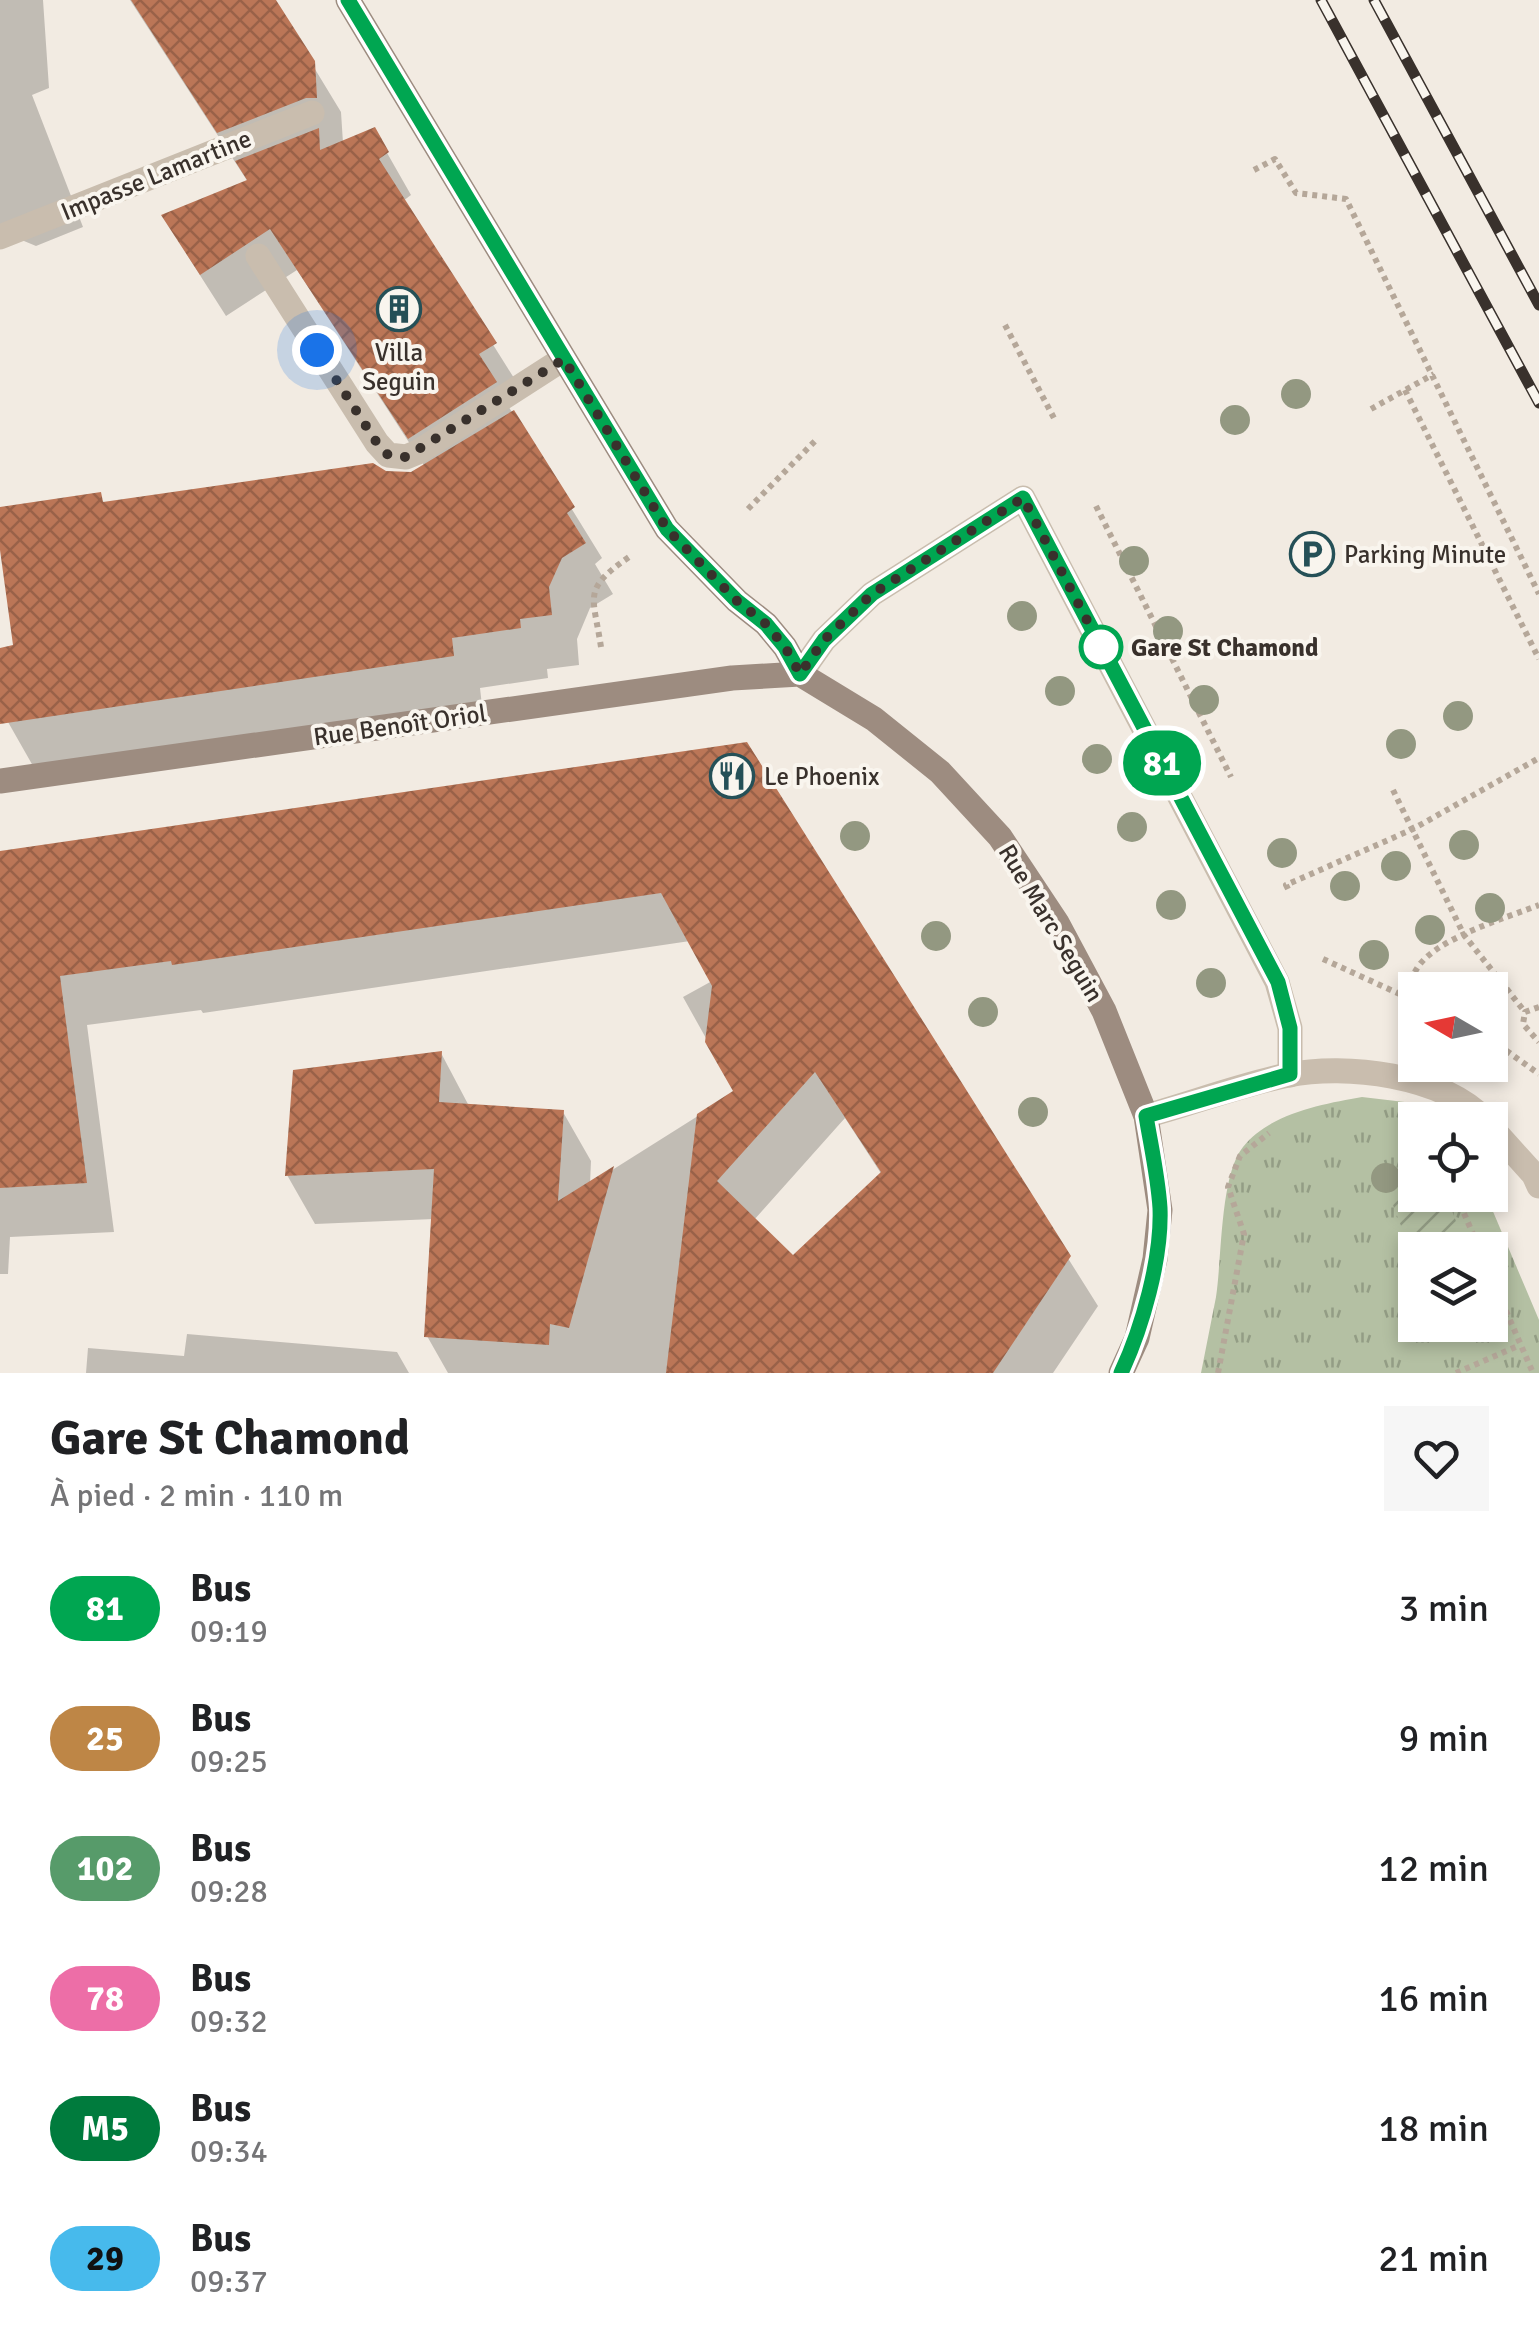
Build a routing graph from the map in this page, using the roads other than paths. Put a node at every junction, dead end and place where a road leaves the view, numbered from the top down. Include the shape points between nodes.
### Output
1 (348, 0) edge
2 (312, 113) dead end
3 (0, 236) edge
4 (258, 256) dead end
5 (564, 359) junction
6 (800, 674) junction
7 (0, 781) edge
8 (1290, 1074) junction
9 (1461, 1102) edge
10 (1146, 1116) junction
11 (1508, 1146) edge
12 (1539, 1186) edge
13 (1121, 1373) edge

1 - 5 main road, Rue Marc Seguin
2 - 3 street, Impasse Lamartine
4 - 5 street via 388,455 418,452
5 - 6 main road, Rue Marc Seguin via 667,529 766,624
6 - 7 main road, Rue Benoît Oriol via 732,678
6 - 8 street via 872,594 1023,498 1278,982 1290,1028
6 - 10 main road, Rue Marc Seguin via 874,719 940,772 1000,837 1057,923 1104,1012
8 - 9 street via 1360,1072 1413,1080
8 - 10 street
10 - 13 main road, Rue Marc Seguin via 1160,1210 1137,1338
11 - 12 street

